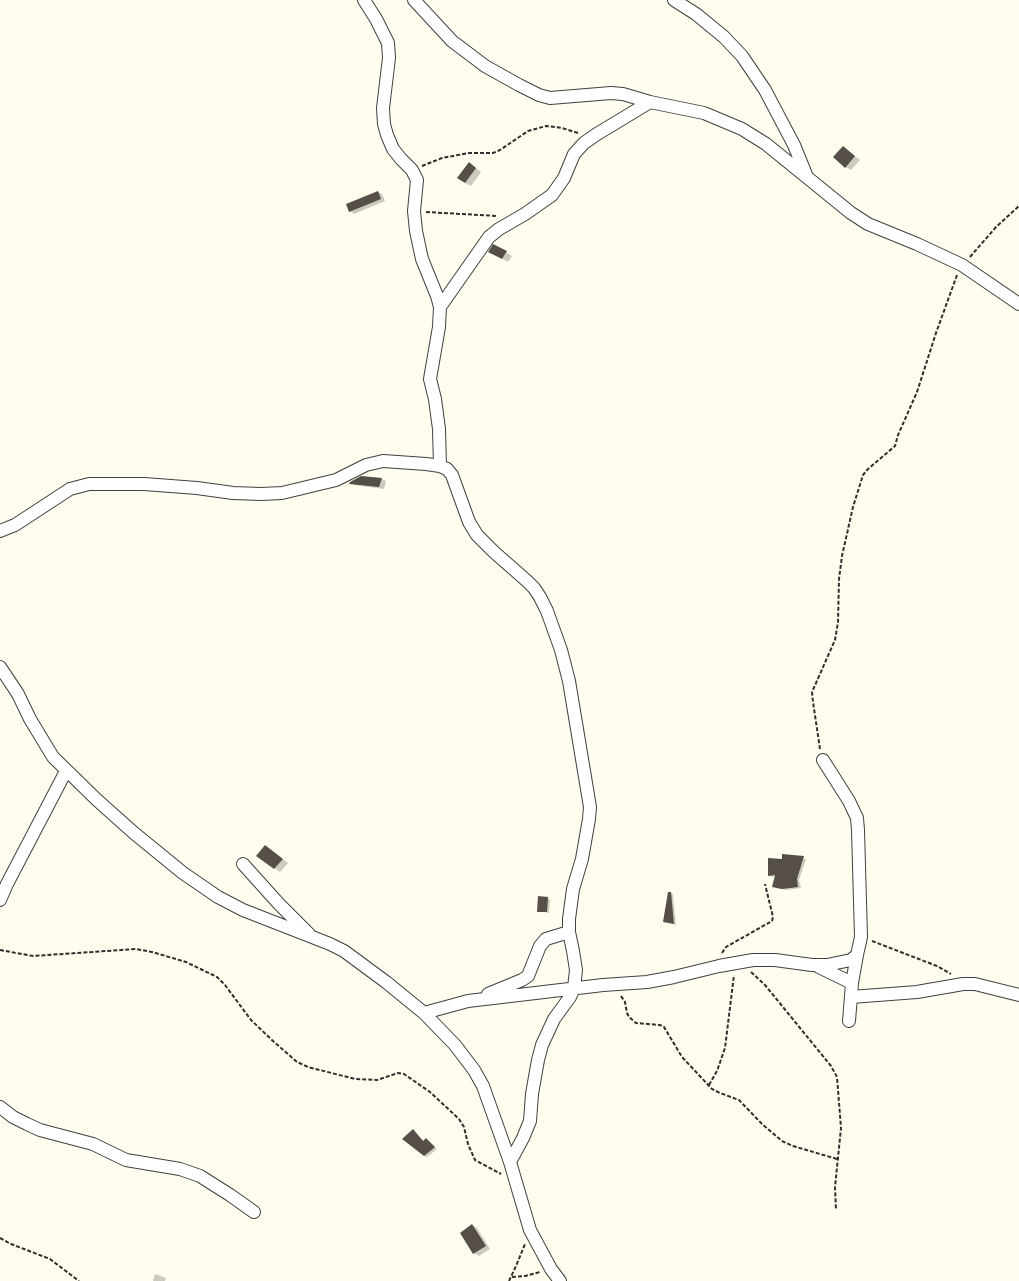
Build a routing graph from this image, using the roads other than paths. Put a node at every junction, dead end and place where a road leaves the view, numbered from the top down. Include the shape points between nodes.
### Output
1 (364, 0) edge
2 (414, 0) edge
3 (674, 0) edge
4 (650, 102) junction
5 (808, 178) junction
6 (1019, 304) edge
7 (440, 307) junction
8 (440, 466) junction
9 (0, 531) edge
10 (0, 668) edge
11 (823, 760) road end
12 (66, 771) junction
13 (243, 864) dead end
14 (0, 900) edge
15 (568, 932) junction
16 (313, 938) junction
17 (857, 956) junction
18 (812, 965) junction
19 (852, 983) junction
20 (574, 988) junction
21 (1019, 995) edge
22 (851, 997) junction
23 (468, 1001) junction
24 (424, 1013) junction
25 (849, 1021) dead end
26 (0, 1107) edge
27 (510, 1162) junction
28 (254, 1212) dead end
29 (560, 1281) edge

1 - 7 street via 388,43 384,124 393,149 412,170 417,180 414,211 416,232 422,259
2 - 4 street via 452,41 485,66 539,95 550,98 610,93
3 - 5 street via 724,37 742,56 765,90
4 - 5 street via 704,113 742,129 766,144
4 - 7 street via 584,143 574,154 564,178 552,195 489,237
5 - 6 street via 868,224 962,265
7 - 8 street via 430,379 435,400
8 - 9 street via 375,462 336,480 282,493 233,493 144,484 90,484 70,489 15,525
8 - 15 street via 452,475 469,522 477,535 527,581 540,597 563,658 590,807 582,859 573,889
10 - 12 street via 18,694 53,757
11 - 17 street via 857,818 861,937
12 - 14 street
12 - 16 street via 134,833 183,873 218,897 243,910
13 - 16 street
15 - 20 street via 576,970
15 - 23 street via 546,940 540,946 528,976
16 - 24 street via 344,951
17 - 18 street via 845,962
17 - 19 street
18 - 19 street
18 - 20 street via 753,960 647,982
19 - 22 street
20 - 23 street
20 - 27 street via 554,1019 542,1045 532,1094 530,1121
21 - 22 street via 975,984 963,984 917,992
22 - 25 street
23 - 24 street
24 - 27 street via 466,1058 480,1078
26 - 28 street via 13,1117 40,1130 93,1144 126,1160 191,1172 211,1182
27 - 29 street via 530,1230

